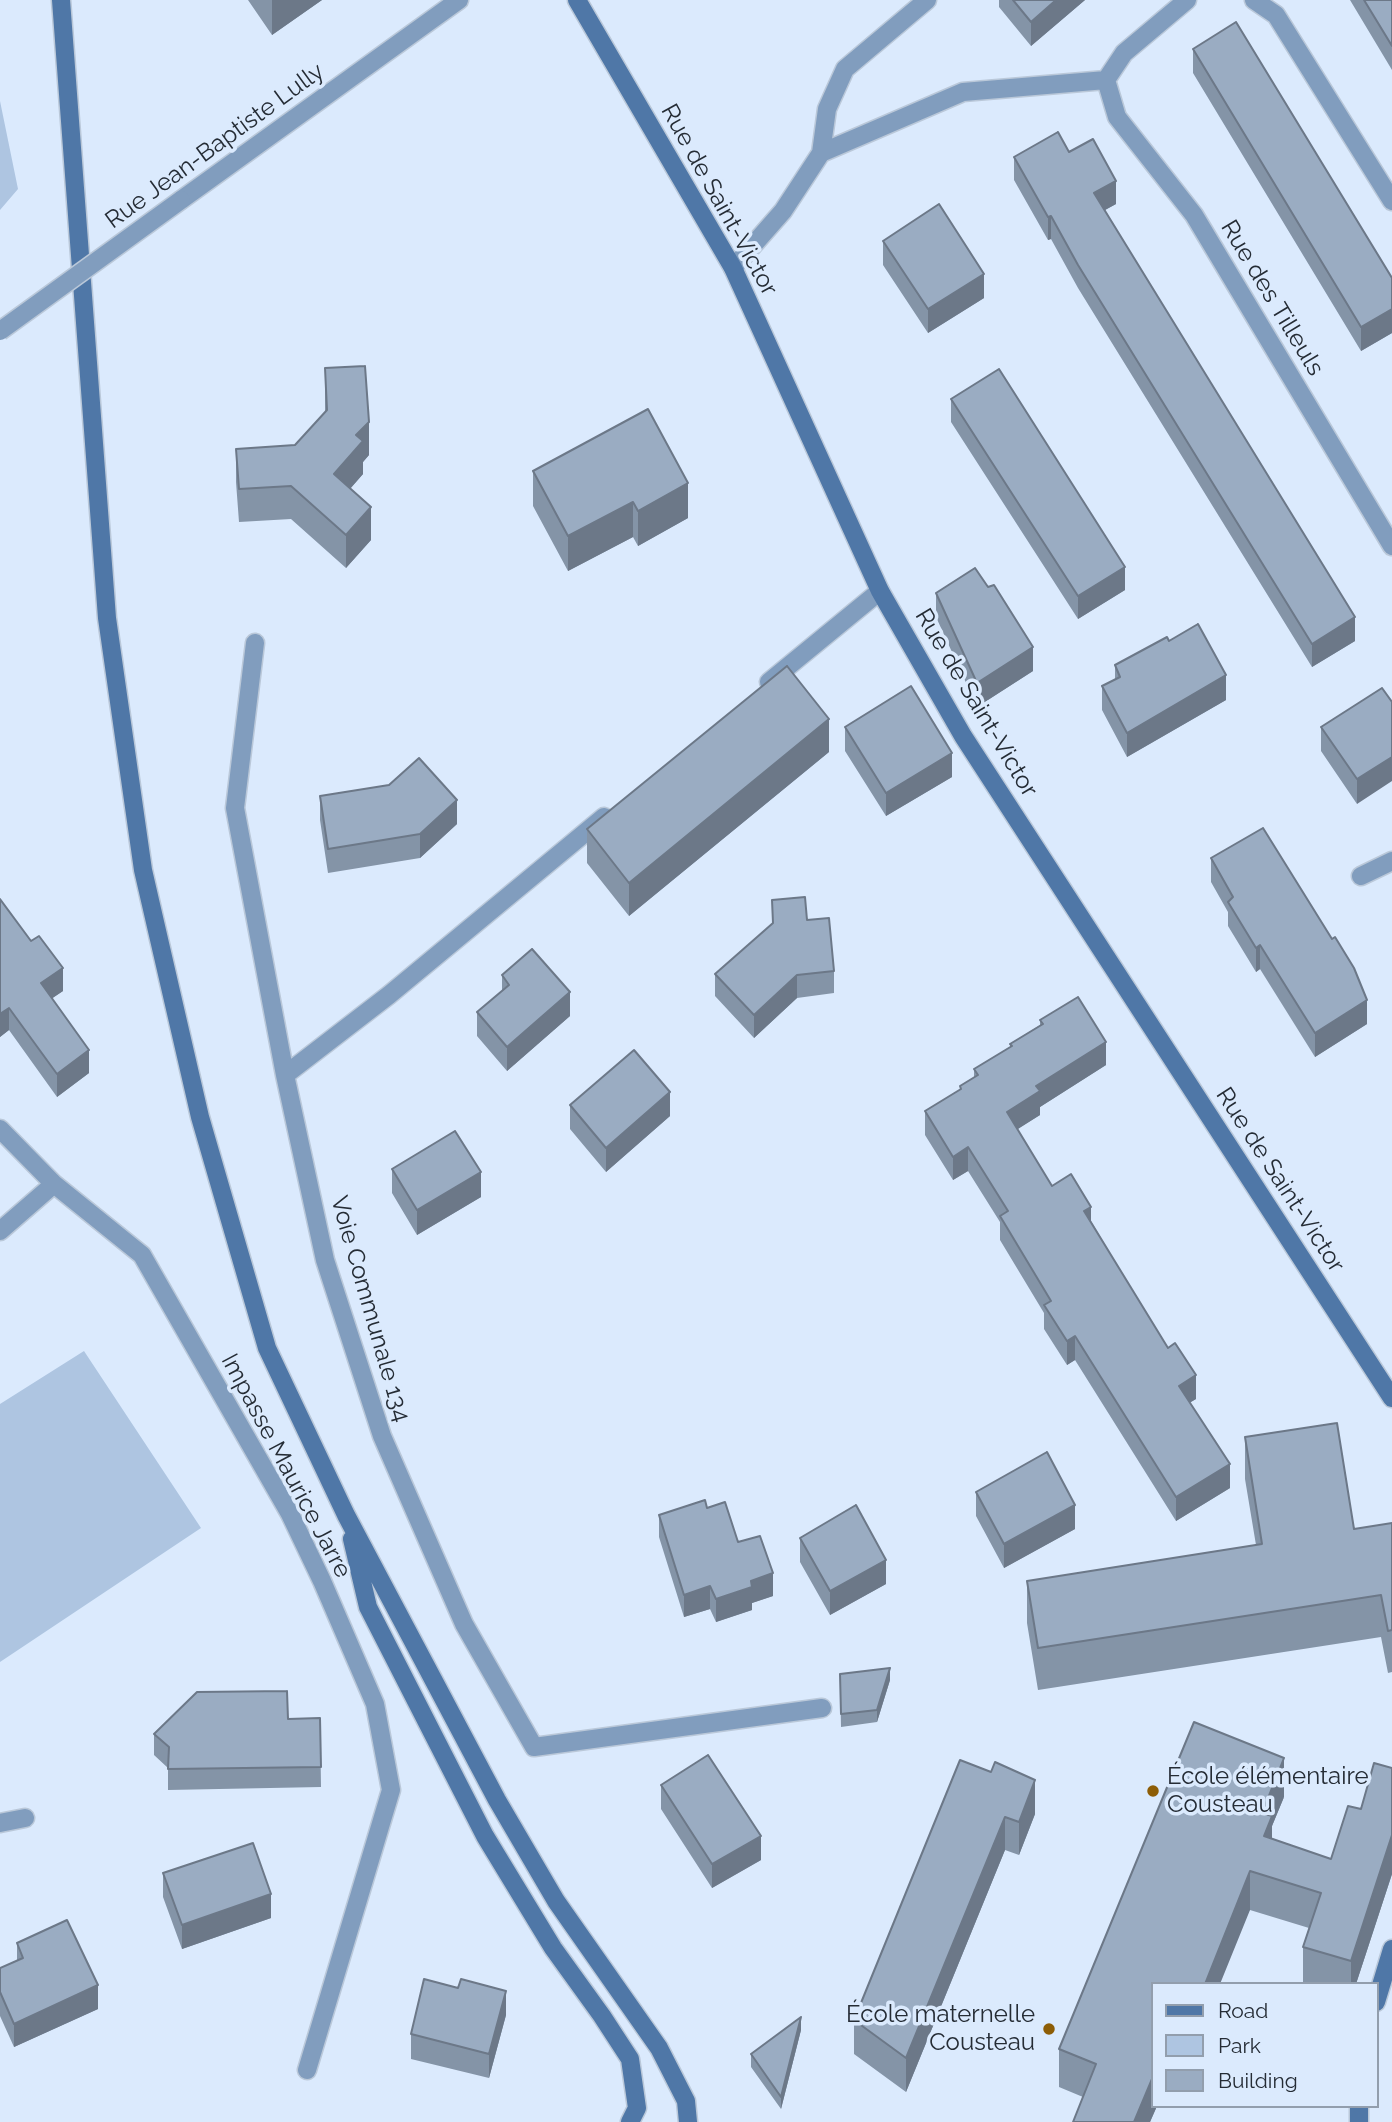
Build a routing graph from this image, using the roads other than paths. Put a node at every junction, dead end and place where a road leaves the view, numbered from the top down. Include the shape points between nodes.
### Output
1 (61, 0) edge
2 (459, 0) edge
3 (578, 0) edge
4 (927, 0) edge
5 (1187, 0) edge
6 (1254, 0) edge
7 (1106, 80) junction
8 (821, 153) junction
9 (1392, 201) edge
10 (733, 268) junction
11 (0, 331) edge
12 (1392, 546) edge
13 (880, 591) junction
14 (255, 643) dead end
15 (751, 697) edge
16 (622, 802) edge
17 (1392, 861) edge
18 (1361, 876) dead end
19 (285, 1075) junction
20 (0, 1129) edge
21 (54, 1184) junction
22 (0, 1231) edge
23 (1392, 1398) edge
24 (346, 1516) junction
25 (822, 1708) dead end
26 (25, 1818) dead end
27 (0, 1823) edge
28 (1392, 1949) edge
29 (1382, 1991) edge
30 (307, 2070) dead end
31 (631, 2122) edge
32 (688, 2122) edge

1 - 24 main road via 107,618 144,870 200,1117 267,1348
2 - 11 street, Rue Jean-Baptiste Lully, bridge
3 - 10 main road, Rue de Saint-Victor
4 - 8 street via 845,69 827,109
5 - 7 street via 1124,53
6 - 9 street via 1276,15
7 - 8 street via 963,92
7 - 12 street, Rue des Tilleuls via 1117,117 1194,215
8 - 10 street via 783,211
10 - 13 main road, Rue de Saint-Victor
13 - 15 street
13 - 23 main road, Rue de Saint-Victor via 963,736
14 - 19 street via 235,808
16 - 19 street
17 - 18 street
19 - 25 street, Voie Communale 134 via 325,1260 382,1436 464,1624 534,1747
20 - 21 street
21 - 22 street
21 - 30 street, Impasse Maurice Jarre via 142,1255 290,1514 375,1704 391,1790
24 - 31 main road via 368,1607 485,1836 553,1948 629,2059 637,2108
24 - 32 main road via 556,1901 659,2048 686,2101
26 - 27 street
28 - 29 main road

